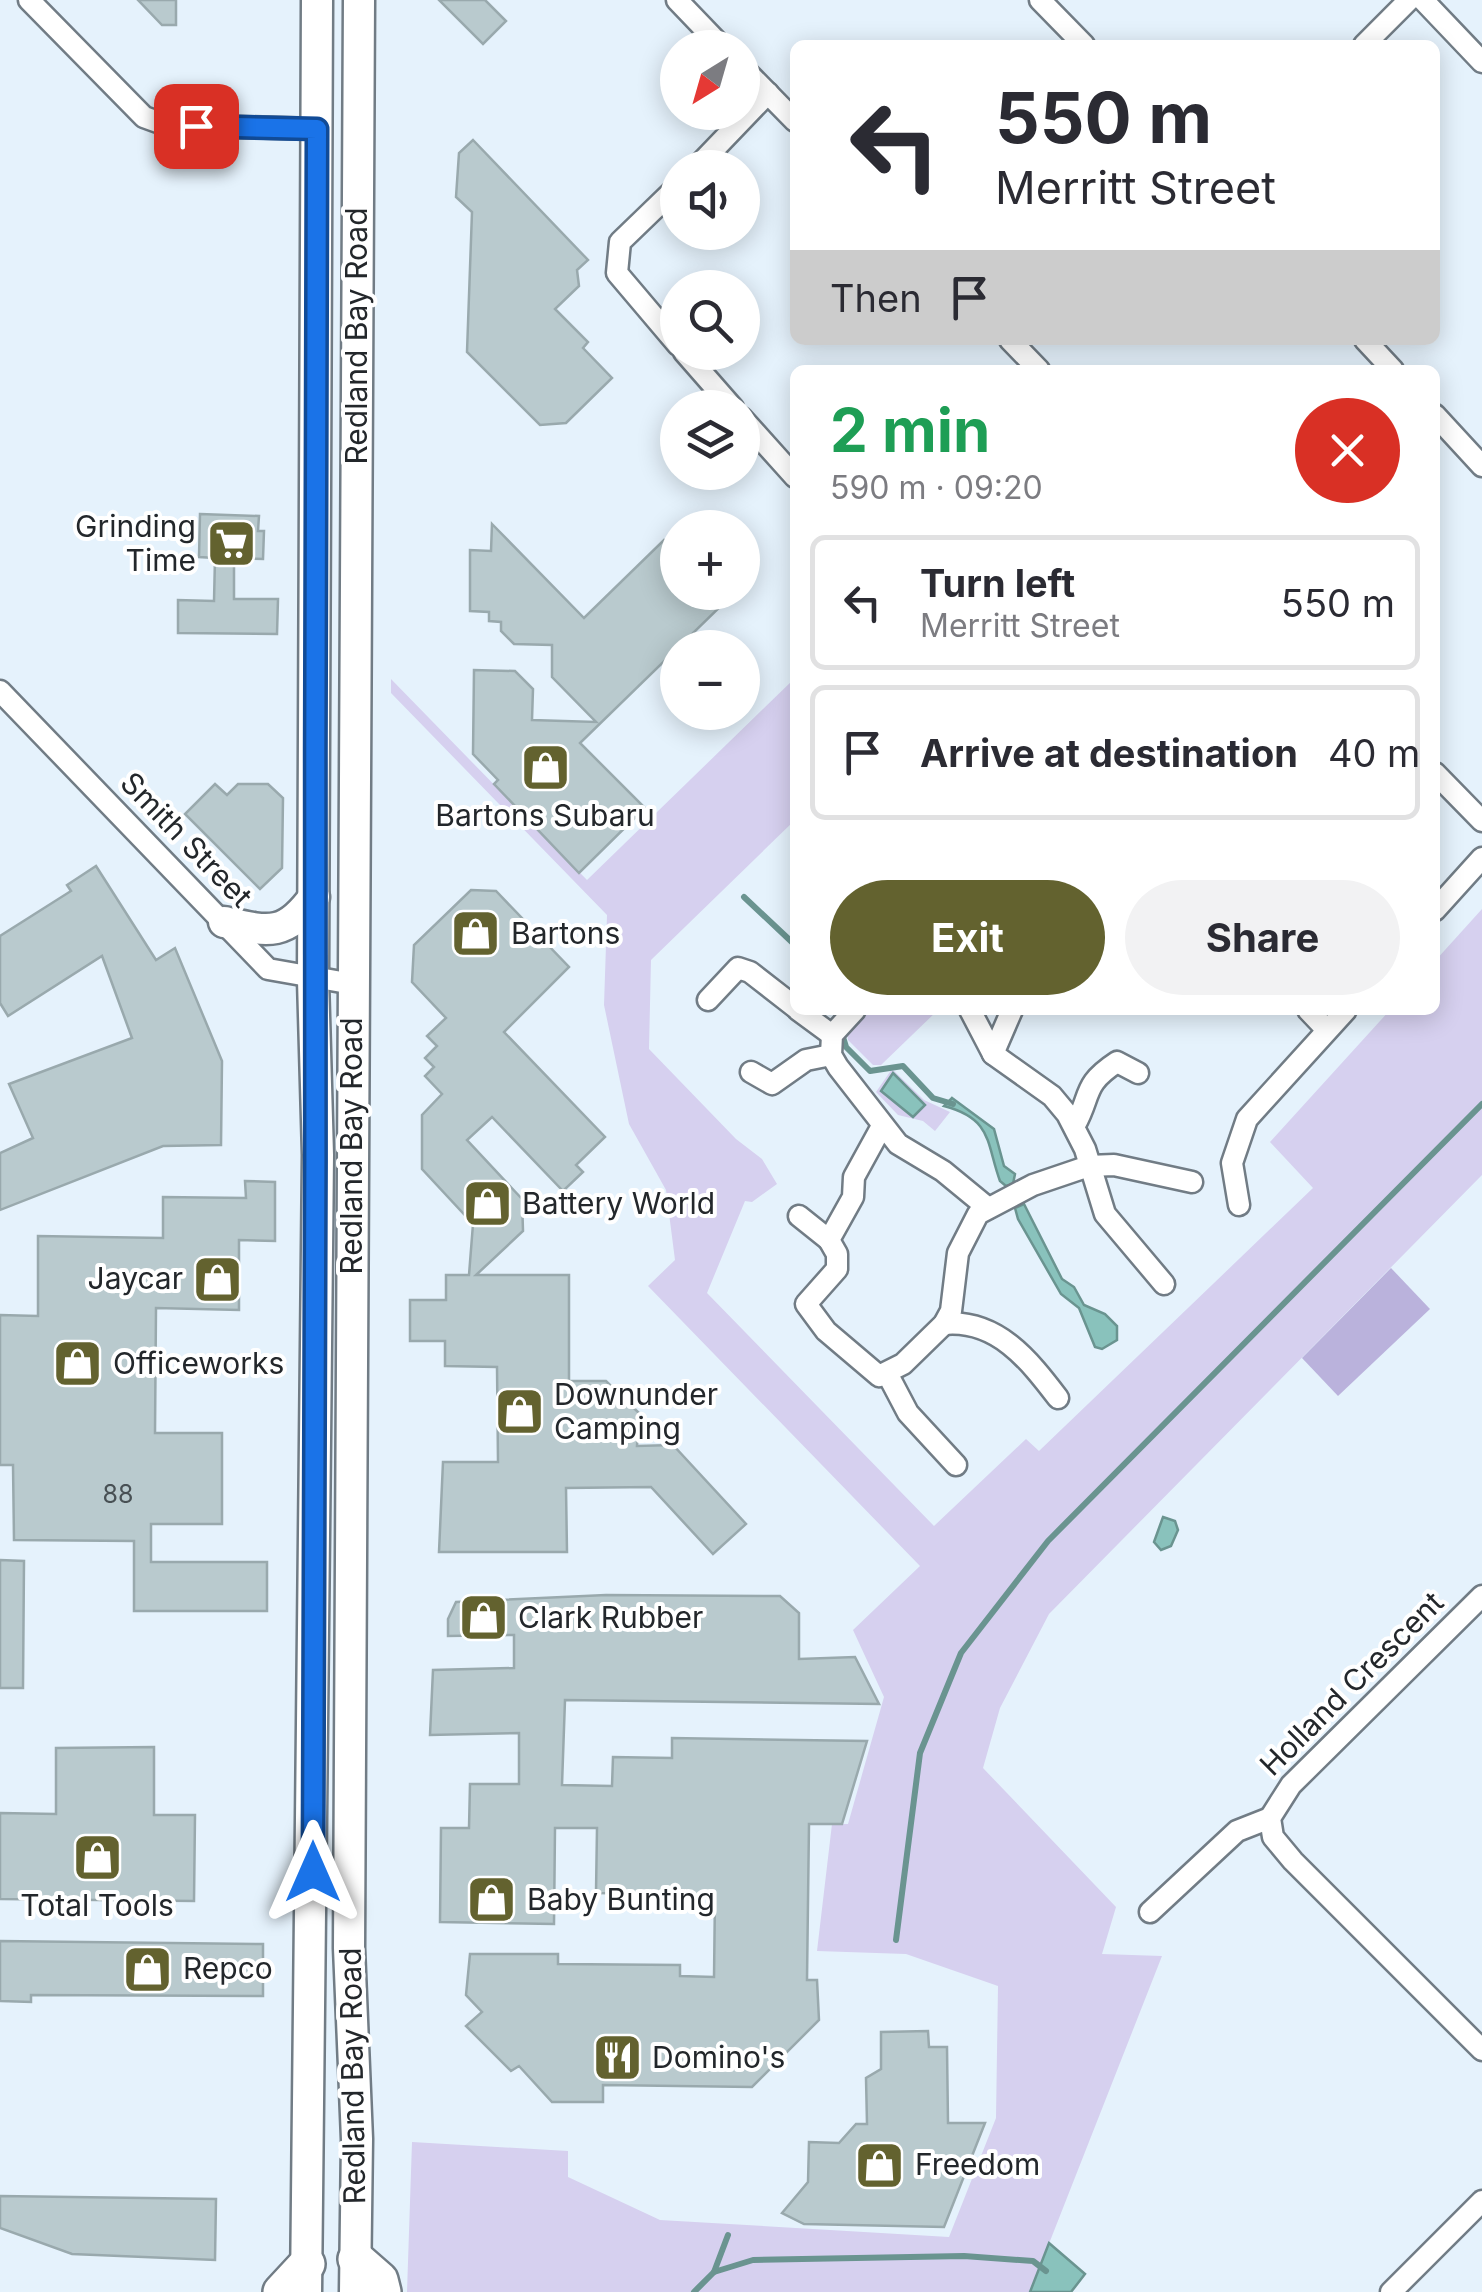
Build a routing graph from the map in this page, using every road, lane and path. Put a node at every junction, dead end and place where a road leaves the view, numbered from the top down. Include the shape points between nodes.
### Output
1 (29, 0) edge
2 (317, 0) edge
3 (359, 0) edge
4 (677, 0) edge
5 (1409, 0) edge
6 (1423, 0) edge
7 (1045, 2) edge
8 (706, 30) edge
9 (1079, 40) edge
10 (1369, 40) edge
11 (1482, 62) edge
12 (760, 86) edge
13 (768, 94) junction
14 (790, 116) edge
15 (317, 129) junction
16 (714, 150) edge
17 (660, 203) edge
18 (660, 325) edge
19 (1015, 345) edge
20 (1370, 345) edge
21 (1035, 365) edge
22 (1388, 365) edge
23 (700, 370) edge
24 (717, 390) edge
25 (1440, 420) edge
26 (760, 438) edge
27 (1482, 466) edge
28 (790, 471) edge
29 (0, 691) edge
30 (1440, 778) edge
31 (1482, 821) edge
32 (1482, 858) edge
33 (314, 897) junction
34 (1440, 904) edge
35 (224, 922) junction
36 (313, 980) junction
37 (353, 984) junction
38 (708, 1000) dead end
39 (790, 1003) edge
40 (803, 1015) edge
41 (853, 1015) edge
42 (972, 1015) edge
43 (1010, 1015) edge
44 (1313, 1015) edge
45 (1342, 1015) edge
46 (1328, 1030) junction
47 (832, 1045) junction
48 (993, 1054) junction
49 (751, 1072) dead end
50 (1138, 1073) dead end
51 (1086, 1091) junction
52 (1052, 1096) junction
53 (882, 1126) junction
54 (1075, 1126) junction
55 (1089, 1166) junction
56 (1192, 1182) dead end
57 (1239, 1206) dead end
58 (988, 1208) junction
59 (798, 1216) dead end
60 (828, 1240) junction
61 (1164, 1284) dead end
62 (944, 1324) junction
63 (888, 1376) junction
64 (1058, 1398) dead end
65 (956, 1466) dead end
66 (1482, 1596) edge
67 (314, 1715) junction
68 (350, 1715) junction
69 (1270, 1818) junction
70 (1150, 1912) dead end
71 (1482, 2050) edge
72 (1482, 2202) edge
73 (355, 2275) edge
74 (306, 2278) edge
75 (282, 2292) edge
76 (383, 2292) edge
77 (1391, 2292) edge

1 - 15 street via 144,117 166,125
2 - 15 main road, Redland Bay Road
3 - 37 main road, Redland Bay Road
4 - 8 street
5 - 10 street
6 - 11 street
7 - 9 street
12 - 13 street
13 - 14 street
13 - 16 street
15 - 33 main road, Redland Bay Road
17 - 18 street via 620,242 617,273
19 - 21 street
20 - 22 street
23 - 24 street
25 - 27 street
26 - 28 street
29 - 35 street, Smith Street
30 - 31 street
32 - 34 street
33 - 35 main road via 277,929
33 - 36 main road, Redland Bay Road
35 - 36 street, Smith Street via 268,969
36 - 37 street, Smith Street
36 - 67 main road, Redland Bay Road
37 - 68 main road, Redland Bay Road
38 - 39 street via 738,968
40 - 47 street
41 - 47 street
42 - 48 street
43 - 48 street
44 - 46 street
45 - 46 street
46 - 57 street via 1248,1119 1232,1162
47 - 49 street via 772,1084
47 - 53 street
48 - 52 street
50 - 51 street via 1117,1062
51 - 52 street
51 - 54 street
52 - 54 street
53 - 58 street
53 - 60 street via 854,1177 854,1197
54 - 55 street
55 - 56 street via 1114,1164
55 - 58 street
55 - 61 street via 1105,1214
58 - 62 street via 958,1253
59 - 60 street
60 - 63 street via 837,1269 809,1295 811,1316 866,1368
62 - 63 street
62 - 64 street via 981,1326 999,1336
63 - 65 street via 908,1413
66 - 69 street, Holland Crescent via 1291,1785
67 - 68 main road
67 - 74 main road, Redland Bay Road
68 - 73 main road, Redland Bay Road
69 - 70 street, Holland Crescent via 1237,1831
69 - 71 street, Holland Crescent via 1274,1837 1294,1860
72 - 77 street
73 - 76 highway via 380,2280
74 - 75 highway

